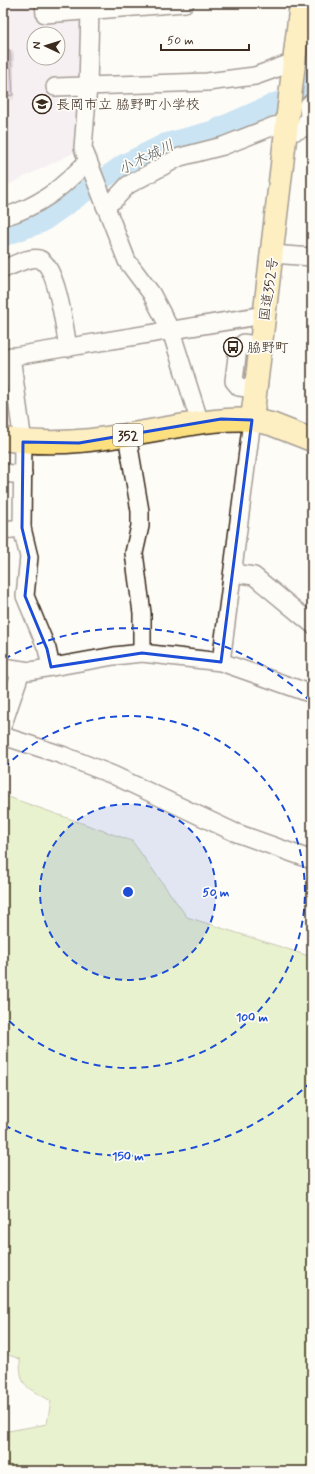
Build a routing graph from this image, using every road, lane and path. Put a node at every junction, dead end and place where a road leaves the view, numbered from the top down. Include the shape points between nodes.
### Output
1 (44, 3) edge
2 (186, 3) edge
3 (301, 3) edge
4 (90, 10) junction
5 (294, 67) junction
6 (88, 86) junction
7 (56, 87) dead end
8 (311, 111) edge
9 (287, 125) junction
10 (88, 163) junction
11 (105, 203) junction
12 (3, 217) edge
13 (272, 254) junction
14 (312, 257) edge
15 (3, 269) edge
16 (264, 315) junction
17 (171, 331) junction
18 (68, 348) junction
19 (7, 357) edge
20 (252, 420) junction
21 (200, 423) junction
22 (127, 435) junction
23 (312, 440) edge
24 (13, 441) edge
25 (3, 473) edge
26 (23, 475) junction
27 (22, 528) junction
28 (3, 530) edge
29 (233, 573) junction
30 (312, 624) edge
31 (142, 653) junction
32 (221, 662) junction
33 (3, 667) edge
34 (51, 667) junction
35 (21, 670) junction
36 (312, 694) edge
37 (3, 724) edge
38 (3, 736) edge
39 (312, 860) edge

1 - 4 street via 45,14
2 - 4 street
3 - 5 main road, 国道352号
4 - 6 street
5 - 6 street via 239,79 207,82
5 - 9 main road, 国道352号
6 - 7 street
6 - 10 street via 83,148
8 - 9 street via 304,128 296,131
9 - 11 street via 274,126 223,146 180,156 128,185 115,199
9 - 13 main road, 国道352号
10 - 11 street
10 - 12 street via 51,195 32,206
11 - 17 street via 127,261 151,293
13 - 14 street
13 - 16 main road, 国道352号
15 - 18 street via 34,259 44,263 58,290
16 - 17 street
16 - 20 main road, 国道352号
17 - 18 street
17 - 21 street
18 - 19 street
19 - 24 street
20 - 21 main road, 352 via 232,418
20 - 23 main road via 271,424
20 - 29 street
21 - 22 main road, 352
22 - 24 main road, 352 via 79,443
22 - 31 street via 140,511 140,526 134,553 142,613
24 - 26 street
25 - 26 street
26 - 27 street
27 - 28 street
27 - 34 street via 29,557 25,596 47,649
29 - 30 street via 254,576
29 - 32 street
31 - 32 street
31 - 34 street
32 - 36 street
33 - 35 street
34 - 35 street
35 - 37 street
38 - 39 street via 113,775 234,832

